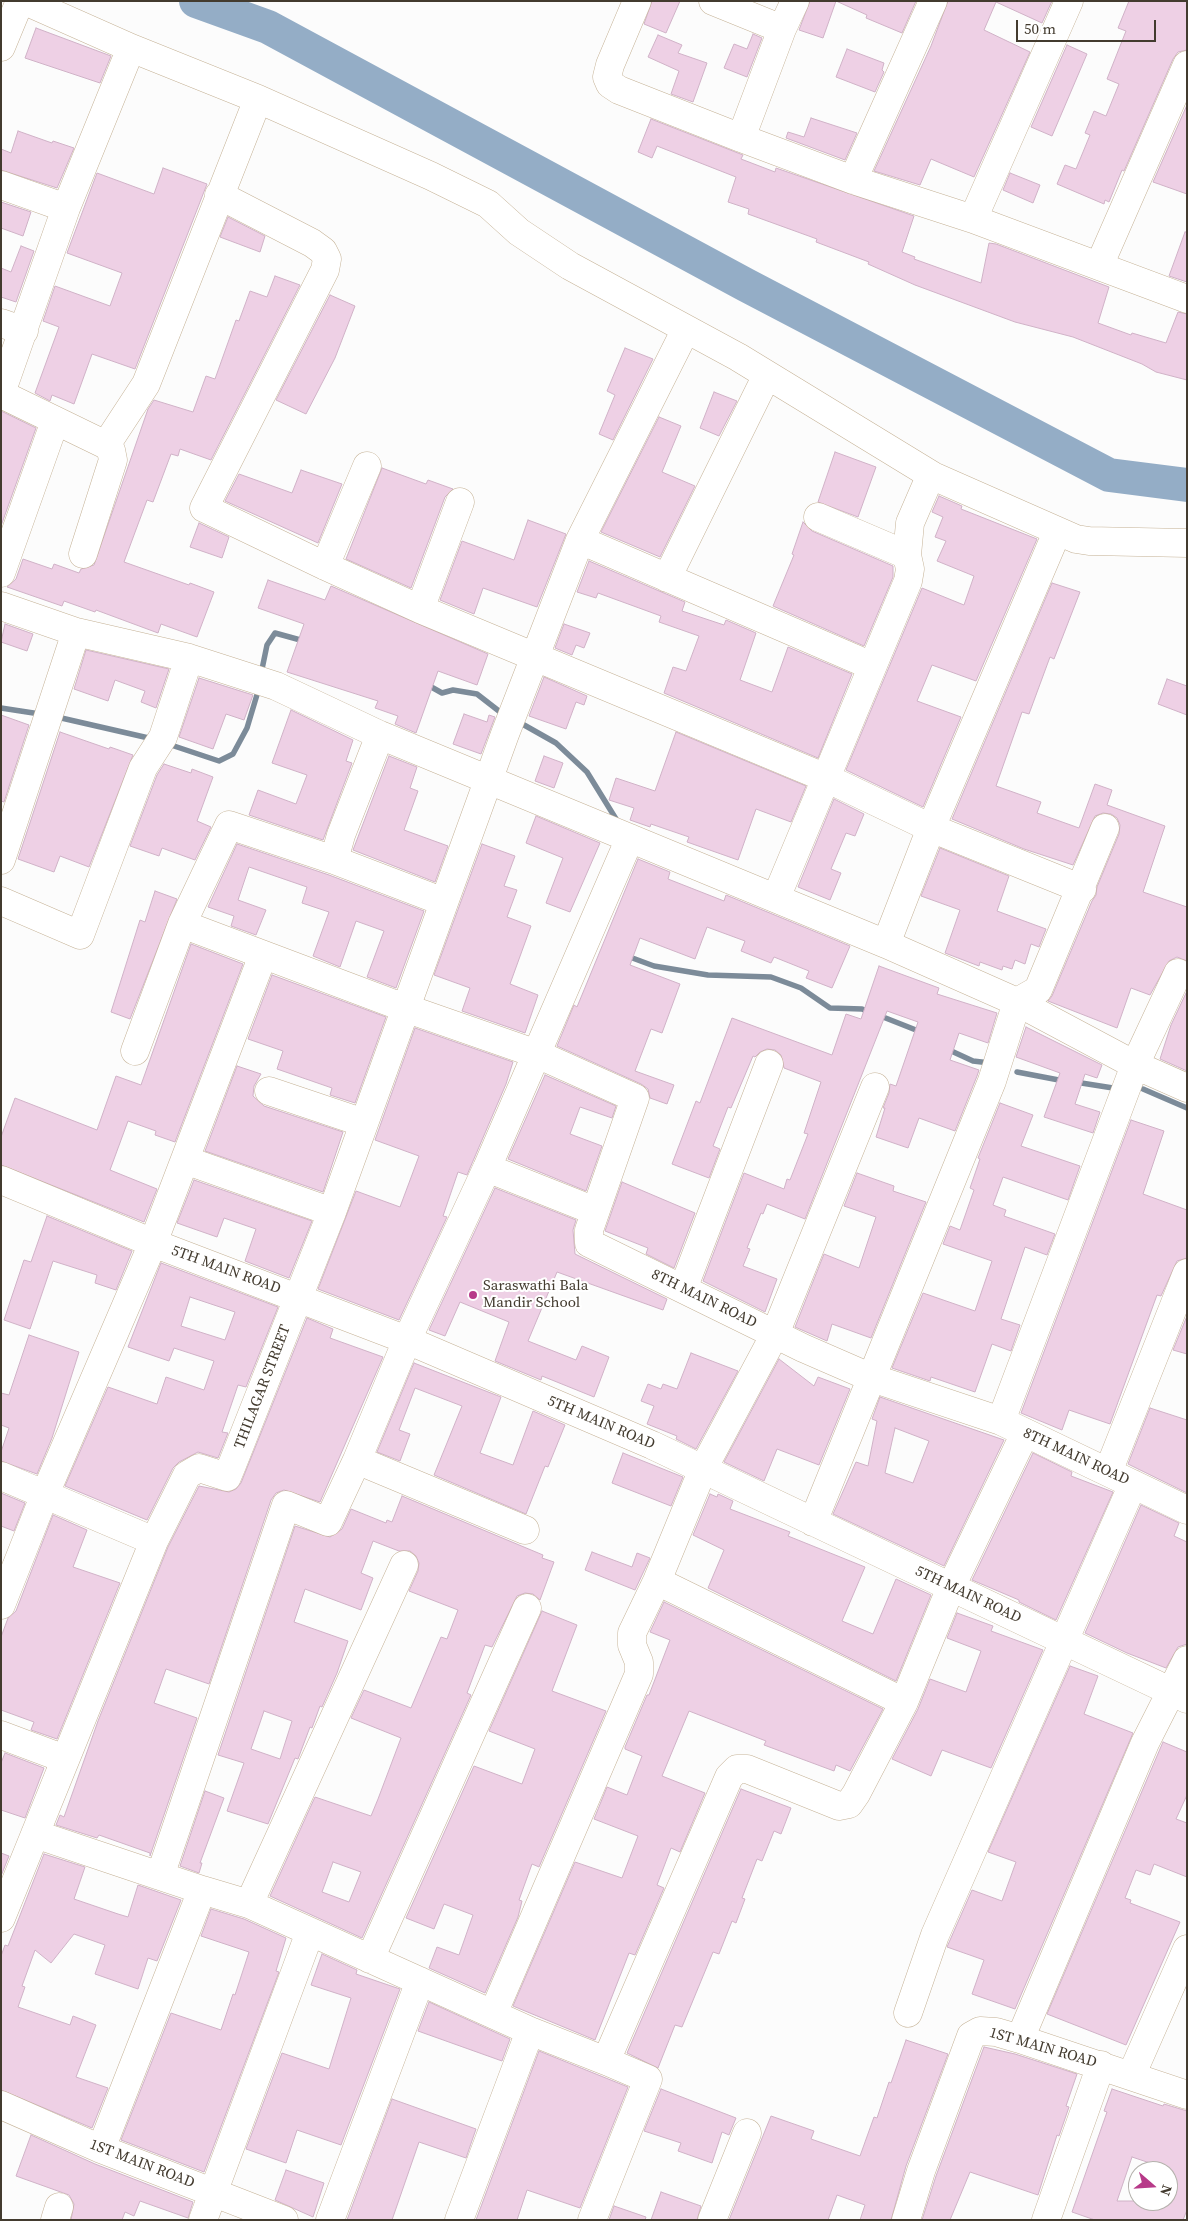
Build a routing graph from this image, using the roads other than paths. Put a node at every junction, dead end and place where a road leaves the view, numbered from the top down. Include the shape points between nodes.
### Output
1 (20, 1) edge
2 (25, 1) edge
3 (637, 1) edge
4 (713, 1) edge
5 (795, 1) edge
6 (933, 1) edge
7 (1069, 1) edge
8 (782, 29) junction
9 (1, 47) edge
10 (131, 48) junction
11 (1187, 65) edge
12 (258, 99) junction
13 (741, 138) junction
14 (853, 180) junction
15 (1, 185) edge
16 (219, 195) junction
17 (66, 208) junction
18 (973, 219) junction
19 (1100, 266) junction
20 (1187, 299) edge
21 (13, 327) edge
22 (686, 329) junction
23 (767, 375) junction
24 (1, 393) edge
25 (55, 421) junction
26 (106, 445) junction
27 (367, 466) dead end
28 (933, 476) junction
29 (460, 502) dead end
30 (818, 517) dead end
31 (1057, 532) junction
32 (580, 540) junction
33 (1187, 543) edge
34 (83, 554) dead end
35 (907, 556) junction
36 (326, 566) junction
37 (1, 573) edge
38 (667, 578) junction
39 (1, 606) edge
40 (420, 608) junction
41 (76, 632) junction
42 (535, 655) junction
43 (189, 658) junction
44 (872, 666) junction
45 (380, 735) junction
46 (826, 778) junction
47 (489, 780) junction
48 (931, 828) junction
49 (1106, 828) dead end
50 (630, 838) junction
51 (1, 860) edge
52 (334, 860) junction
53 (1082, 889) junction
54 (776, 898) junction
55 (1, 901) edge
56 (444, 902) junction
57 (182, 924) junction
58 (886, 944) junction
59 (263, 954) junction
60 (1178, 973) dead end
61 (1017, 1002) junction
62 (405, 1008) junction
63 (135, 1051) dead end
64 (537, 1054) junction
65 (769, 1064) dead end
66 (1135, 1065) junction
67 (875, 1087) dead end
68 (1187, 1088) edge
69 (269, 1091) dead end
70 (364, 1123) junction
71 (185, 1160) junction
72 (487, 1168) junction
73 (1, 1180) edge
74 (332, 1212) junction
75 (595, 1212) junction
76 (153, 1243) junction
77 (1187, 1273) edge
78 (683, 1289) junction
79 (298, 1296) junction
80 (775, 1334) junction
81 (407, 1340) junction
82 (872, 1378) junction
83 (1013, 1427) junction
84 (357, 1460) junction
85 (703, 1469) junction
86 (1108, 1472) junction
87 (1, 1476) edge
88 (1133, 1484) junction
89 (45, 1494) junction
90 (1187, 1510) edge
91 (813, 1522) junction
92 (525, 1530) dead end
93 (154, 1541) junction
94 (404, 1565) dead end
95 (657, 1582) junction
96 (951, 1586) junction
97 (1, 1605) edge
98 (527, 1608) dead end
99 (1064, 1640) junction
100 (1187, 1660) edge
101 (1179, 1695) edge
102 (904, 1702) junction
103 (1, 1734) edge
104 (65, 1759) junction
105 (36, 1834) junction
106 (160, 1876) junction
107 (202, 1890) junction
108 (249, 1904) junction
109 (1, 1918) edge
110 (310, 1932) junction
111 (1187, 1949) edge
112 (370, 1959) junction
113 (420, 1981) junction
114 (908, 2013) dead end
115 (493, 2014) junction
116 (530, 2031) junction
117 (1020, 2039) junction
118 (606, 2061) junction
119 (1101, 2065) junction
120 (1131, 2076) junction
121 (1187, 2096) edge
122 (1, 2105) edge
123 (747, 2133) dead end
124 (101, 2149) junction
125 (214, 2192) junction
126 (203, 2220) edge
127 (284, 2220) edge
128 (330, 2220) edge
129 (459, 2220) edge
130 (592, 2220) edge
131 (712, 2220) edge
132 (906, 2220) edge
133 (1046, 2220) edge

1 - 9 street
2 - 10 street
3 - 13 street via 610,65 607,77 610,84
4 - 8 street
5 - 8 street
6 - 14 street
7 - 18 street
8 - 13 street
10 - 12 street
10 - 17 street
11 - 19 street
12 - 16 street
12 - 22 street via 488,204 520,232 570,266
13 - 14 street
14 - 18 street
15 - 17 street
16 - 26 street via 146,384
16 - 36 street via 312,243 328,259 204,508
17 - 21 street
18 - 19 street
19 - 20 street
21 - 24 street
22 - 23 street
22 - 32 street, THILAGAR STREET
23 - 28 street
23 - 38 street
24 - 25 street
25 - 26 street
25 - 37 street
26 - 34 street via 113,460
27 - 36 street
28 - 31 street
28 - 35 street via 910,523
29 - 40 street
30 - 35 street
31 - 33 street via 1089,542
31 - 48 street
32 - 38 street
32 - 42 street, THILAGAR STREET
35 - 44 street via 910,568 908,581
36 - 40 street
38 - 44 street
39 - 41 street
40 - 42 street
41 - 43 street
41 - 51 street
42 - 46 street
42 - 47 street, THILAGAR STREET
43 - 45 street via 276,686
43 - 55 street via 163,737 143,768 80,935
44 - 46 street
45 - 47 street
45 - 52 street
46 - 48 street
46 - 54 street
47 - 50 street
47 - 56 street, THILAGAR STREET
48 - 53 street
48 - 58 street
49 - 53 street
50 - 54 street
50 - 64 street
52 - 56 street
52 - 57 street via 230,825
53 - 61 street via 1038,990
54 - 58 street
56 - 62 street, THILAGAR STREET
57 - 59 street, 8TH MAIN ROAD
57 - 63 street
58 - 61 street
59 - 62 street, 8TH MAIN ROAD
59 - 71 street
60 - 66 street
61 - 66 street
61 - 82 street via 992,1081
62 - 64 street, 8TH MAIN ROAD
62 - 70 street, THILAGAR STREET
64 - 72 street
64 - 75 street, 8TH MAIN ROAD via 635,1098
65 - 78 street
66 - 68 street
66 - 83 street
67 - 80 street
69 - 70 street
70 - 74 street, THILAGAR STREET
71 - 74 street
71 - 76 street
72 - 75 street
72 - 81 street
73 - 76 street, 5TH MAIN ROAD
74 - 79 street, THILAGAR STREET
75 - 78 street, 8TH MAIN ROAD via 589,1243
76 - 79 street, 5TH MAIN ROAD
76 - 89 street
77 - 86 street
78 - 80 street, 8TH MAIN ROAD
79 - 81 street, 5TH MAIN ROAD
79 - 93 street, THILAGAR STREET via 227,1477 199,1468 186,1475
80 - 82 street, 8TH MAIN ROAD
80 - 85 street
81 - 84 street
81 - 85 street, 5TH MAIN ROAD
82 - 83 street, 8TH MAIN ROAD
82 - 91 street
83 - 86 street, 8TH MAIN ROAD
83 - 96 street
84 - 92 street
84 - 106 street via 328,1522 286,1505
85 - 91 street, 5TH MAIN ROAD
85 - 95 street
86 - 88 street, 8TH MAIN ROAD
87 - 89 street
88 - 90 street, 8TH MAIN ROAD
88 - 99 street
89 - 93 street
89 - 97 street
91 - 96 street, 5TH MAIN ROAD
93 - 104 street
94 - 108 street
95 - 102 street
95 - 115 street via 632,1633 639,1674
96 - 99 street, 5TH MAIN ROAD
96 - 102 street
98 - 112 street
99 - 101 street, 5TH MAIN ROAD
99 - 114 street via 935,1935
100 - 101 street
101 - 117 street via 1141,1752
102 - 118 street via 849,1804 839,1806 747,1769 737,1769 729,1777
103 - 104 street
104 - 105 street
105 - 106 street
105 - 109 street
106 - 107 street
107 - 108 street
107 - 124 street
108 - 110 street
110 - 112 street
110 - 125 street
111 - 120 street
112 - 113 street
113 - 115 street
113 - 128 street
115 - 116 street
116 - 118 street
116 - 129 street
117 - 119 street, 1ST MAIN ROAD
117 - 132 street, 1ST MAIN ROAD via 980,2031 971,2036
118 - 130 street via 648,2078
119 - 120 street, 1ST MAIN ROAD
119 - 133 street
120 - 121 street, 1ST MAIN ROAD
122 - 124 street, 1ST MAIN ROAD
123 - 131 street
124 - 125 street, 1ST MAIN ROAD
125 - 126 street
125 - 127 street, 1ST MAIN ROAD

